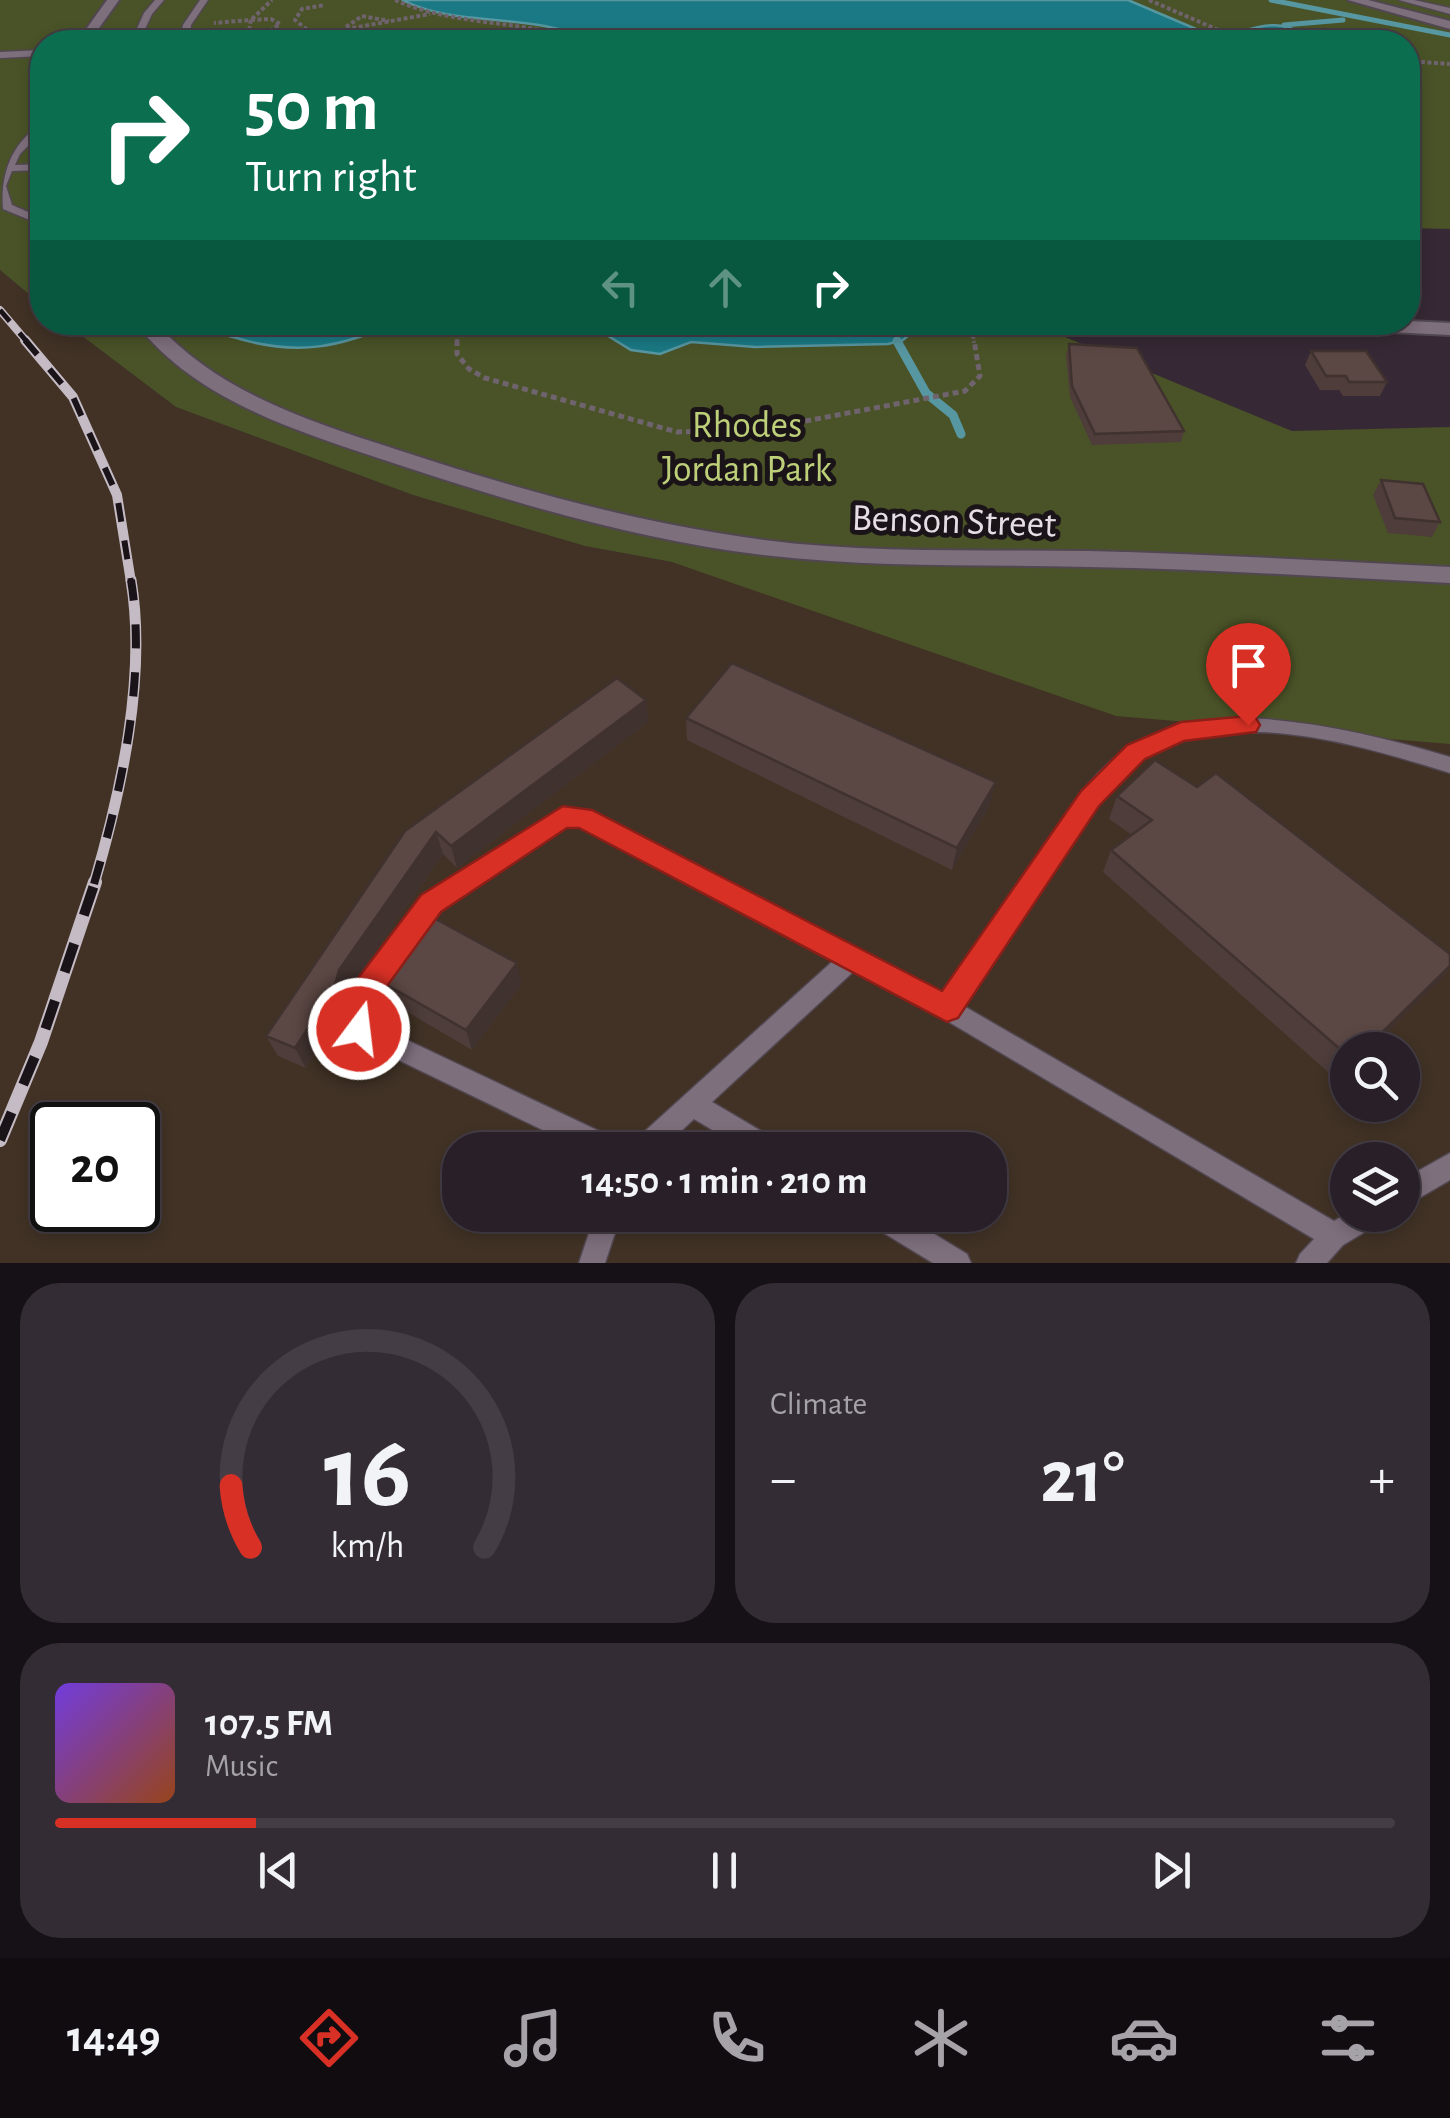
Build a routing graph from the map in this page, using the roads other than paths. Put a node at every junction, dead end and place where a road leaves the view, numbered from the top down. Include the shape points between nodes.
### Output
1 (113, 0) edge
2 (160, 0) edge
3 (204, 0) edge
4 (1354, 0) edge
5 (1403, 0) edge
6 (1443, 0) edge
7 (1431, 8) junction
8 (1450, 11) edge
9 (1415, 17) junction
10 (1450, 24) edge
11 (91, 30) edge
12 (141, 30) edge
13 (186, 30) edge
14 (30, 54) edge
15 (0, 55) edge
16 (30, 139) edge
17 (30, 167) edge
18 (7, 168) junction
19 (30, 217) edge
20 (1420, 327) edge
21 (1450, 328) edge
22 (158, 335) edge
23 (1450, 575) edge
24 (1450, 764) edge
25 (851, 958) junction
26 (947, 1008) junction
27 (692, 1104) junction
28 (574, 1132) edge
29 (662, 1132) edge
30 (739, 1132) edge
31 (1450, 1166) edge
32 (1420, 1184) edge
33 (602, 1232) edge
34 (906, 1232) edge
35 (1341, 1232) edge
36 (1334, 1236) junction
37 (592, 1263) edge
38 (958, 1263) edge
39 (1308, 1263) edge

1 - 11 street
2 - 12 lane
3 - 13 lane
4 - 9 street
5 - 7 lane
6 - 7 lane
7 - 8 lane
7 - 9 lane
9 - 10 street
14 - 15 lane
16 - 18 lane
17 - 18 lane
18 - 19 lane via 0,186 7,207
20 - 21 street
22 - 23 street, Benson Street via 190,365 284,416 544,505 671,534 880,555
24 - 26 lane via 1365,738 1248,725 1181,732 1136,752 1090,798
25 - 26 lane
25 - 27 lane
25 - 28 lane via 583,818 563,817 431,903 359,1000 359,1029
26 - 36 lane
27 - 29 lane
27 - 30 lane
31 - 32 lane
33 - 37 lane
34 - 38 lane
35 - 36 lane
36 - 39 lane

